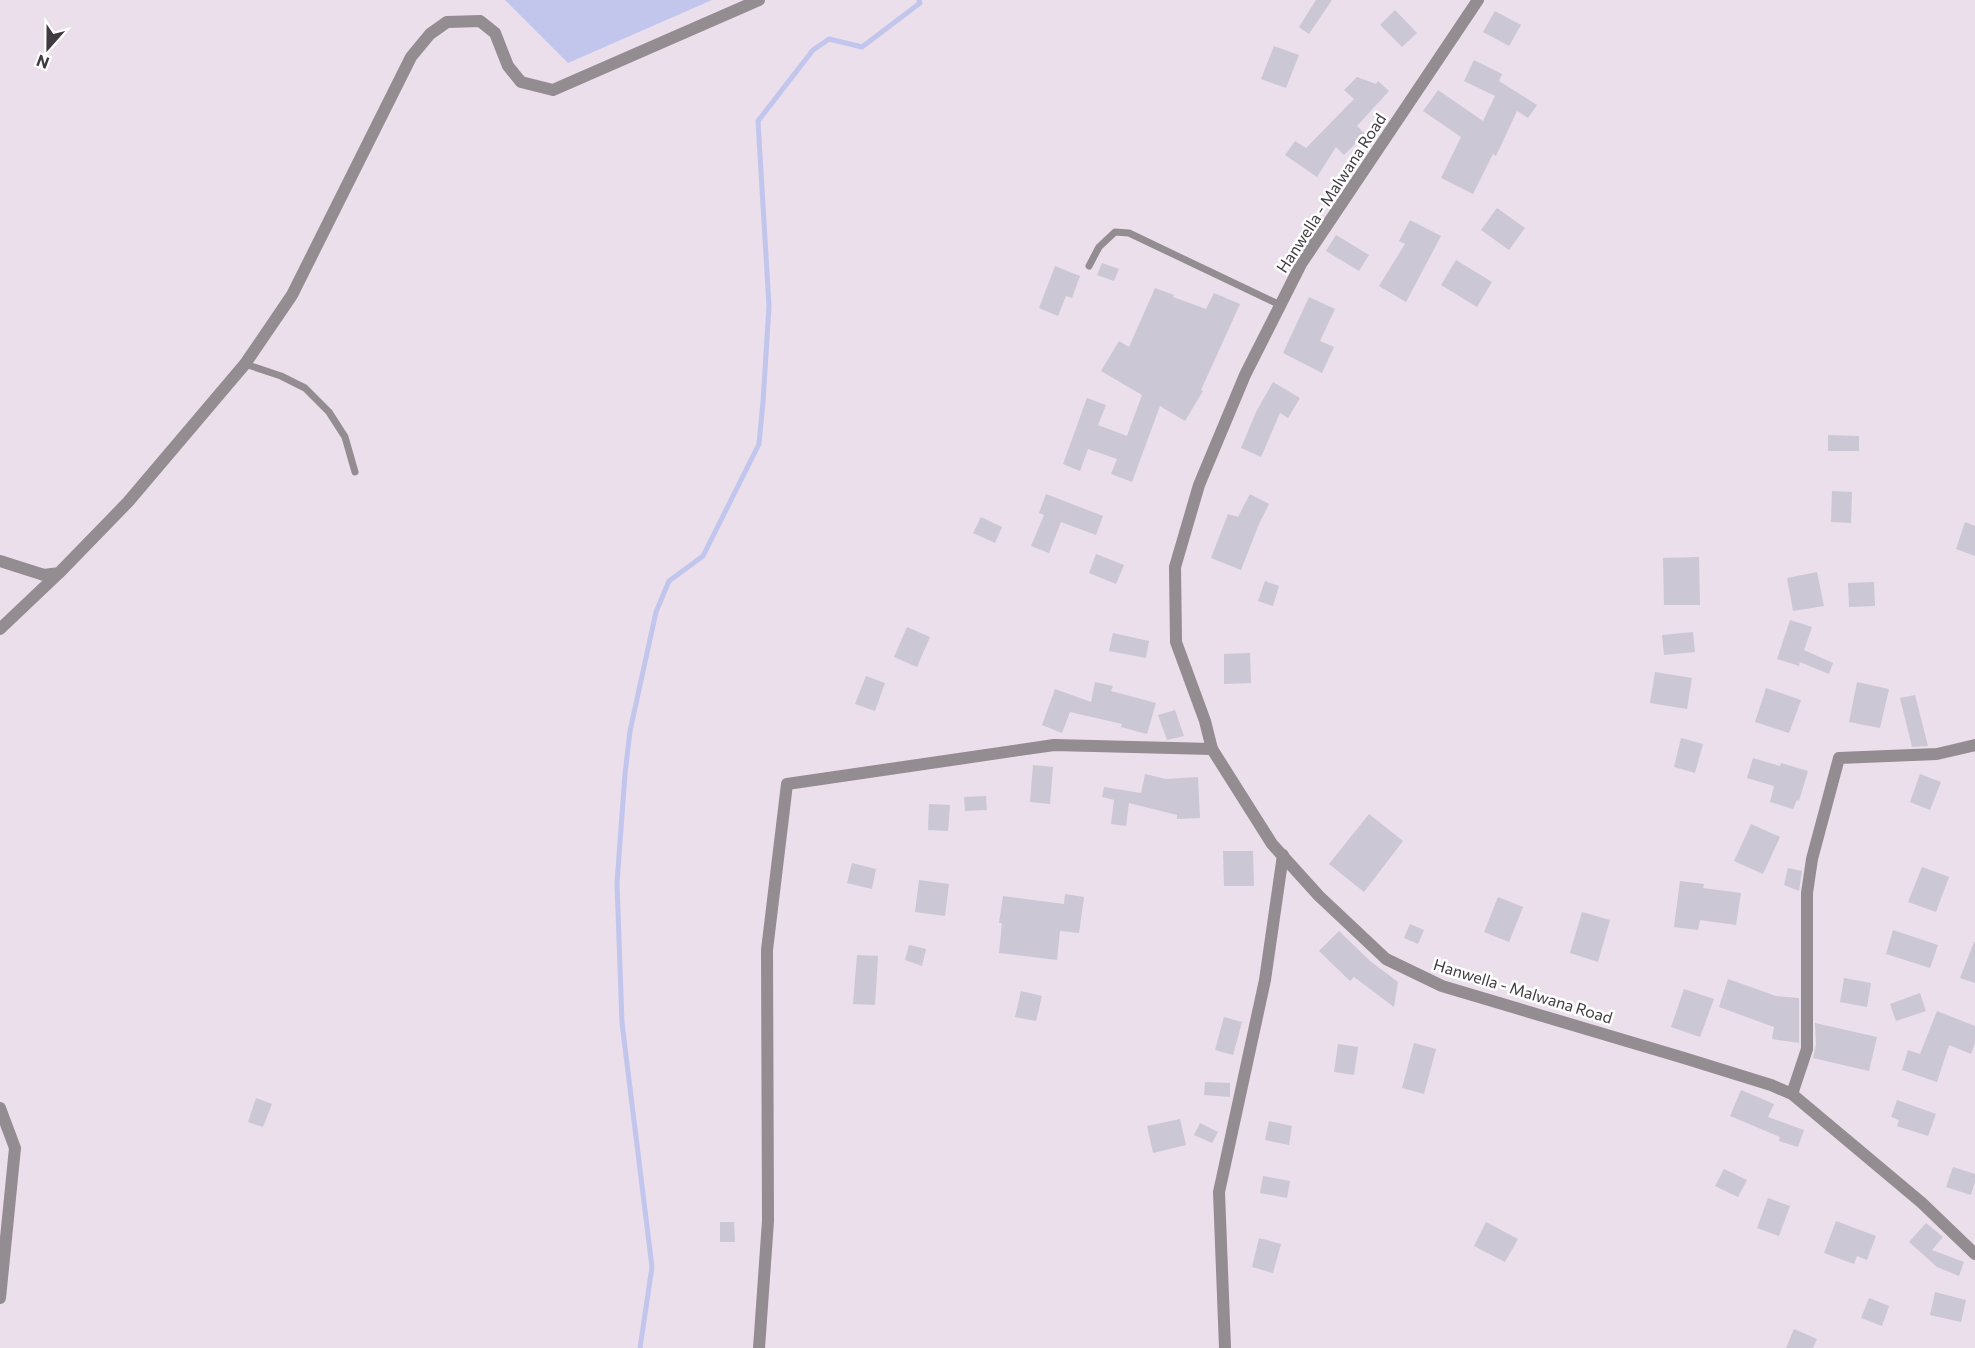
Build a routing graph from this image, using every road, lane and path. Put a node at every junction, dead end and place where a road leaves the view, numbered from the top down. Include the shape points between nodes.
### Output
1 (759, 0) edge
2 (1478, 0) edge
3 (1089, 266) dead end
4 (1280, 305) junction
5 (245, 364) junction
6 (355, 472) dead end
7 (0, 561) edge
8 (59, 573) junction
9 (0, 628) edge
10 (1975, 745) edge
11 (1212, 749) junction
12 (1283, 855) junction
13 (1792, 1094) junction
14 (0, 1108) edge
15 (1975, 1254) edge
16 (0, 1298) edge
17 (759, 1348) edge
18 (1225, 1348) edge

1 - 5 street via 553,90 522,82 508,66 495,33 480,21 447,22 430,34 411,57 292,295
2 - 4 street, Hanwella - Malwana Road via 1301,264
3 - 4 lane via 1115,232 1130,233
4 - 11 street, Hanwella - Malwana Road via 1245,375 1199,485 1175,567 1176,642
5 - 6 lane via 305,388 329,412 345,437
5 - 8 street via 128,502
7 - 8 street via 44,575
8 - 9 street
10 - 13 street via 1937,754 1839,759 1812,859 1807,893 1807,1049
11 - 12 street, Hanwella - Malwana Road via 1272,844
11 - 17 street via 1054,745 787,784 767,950 768,1221
12 - 13 street, Hanwella - Malwana Road via 1319,896 1386,958 1442,986
12 - 18 street via 1265,980 1219,1192
13 - 15 street, Hanwella - Malwana Road via 1922,1203
14 - 16 street via 15,1148

